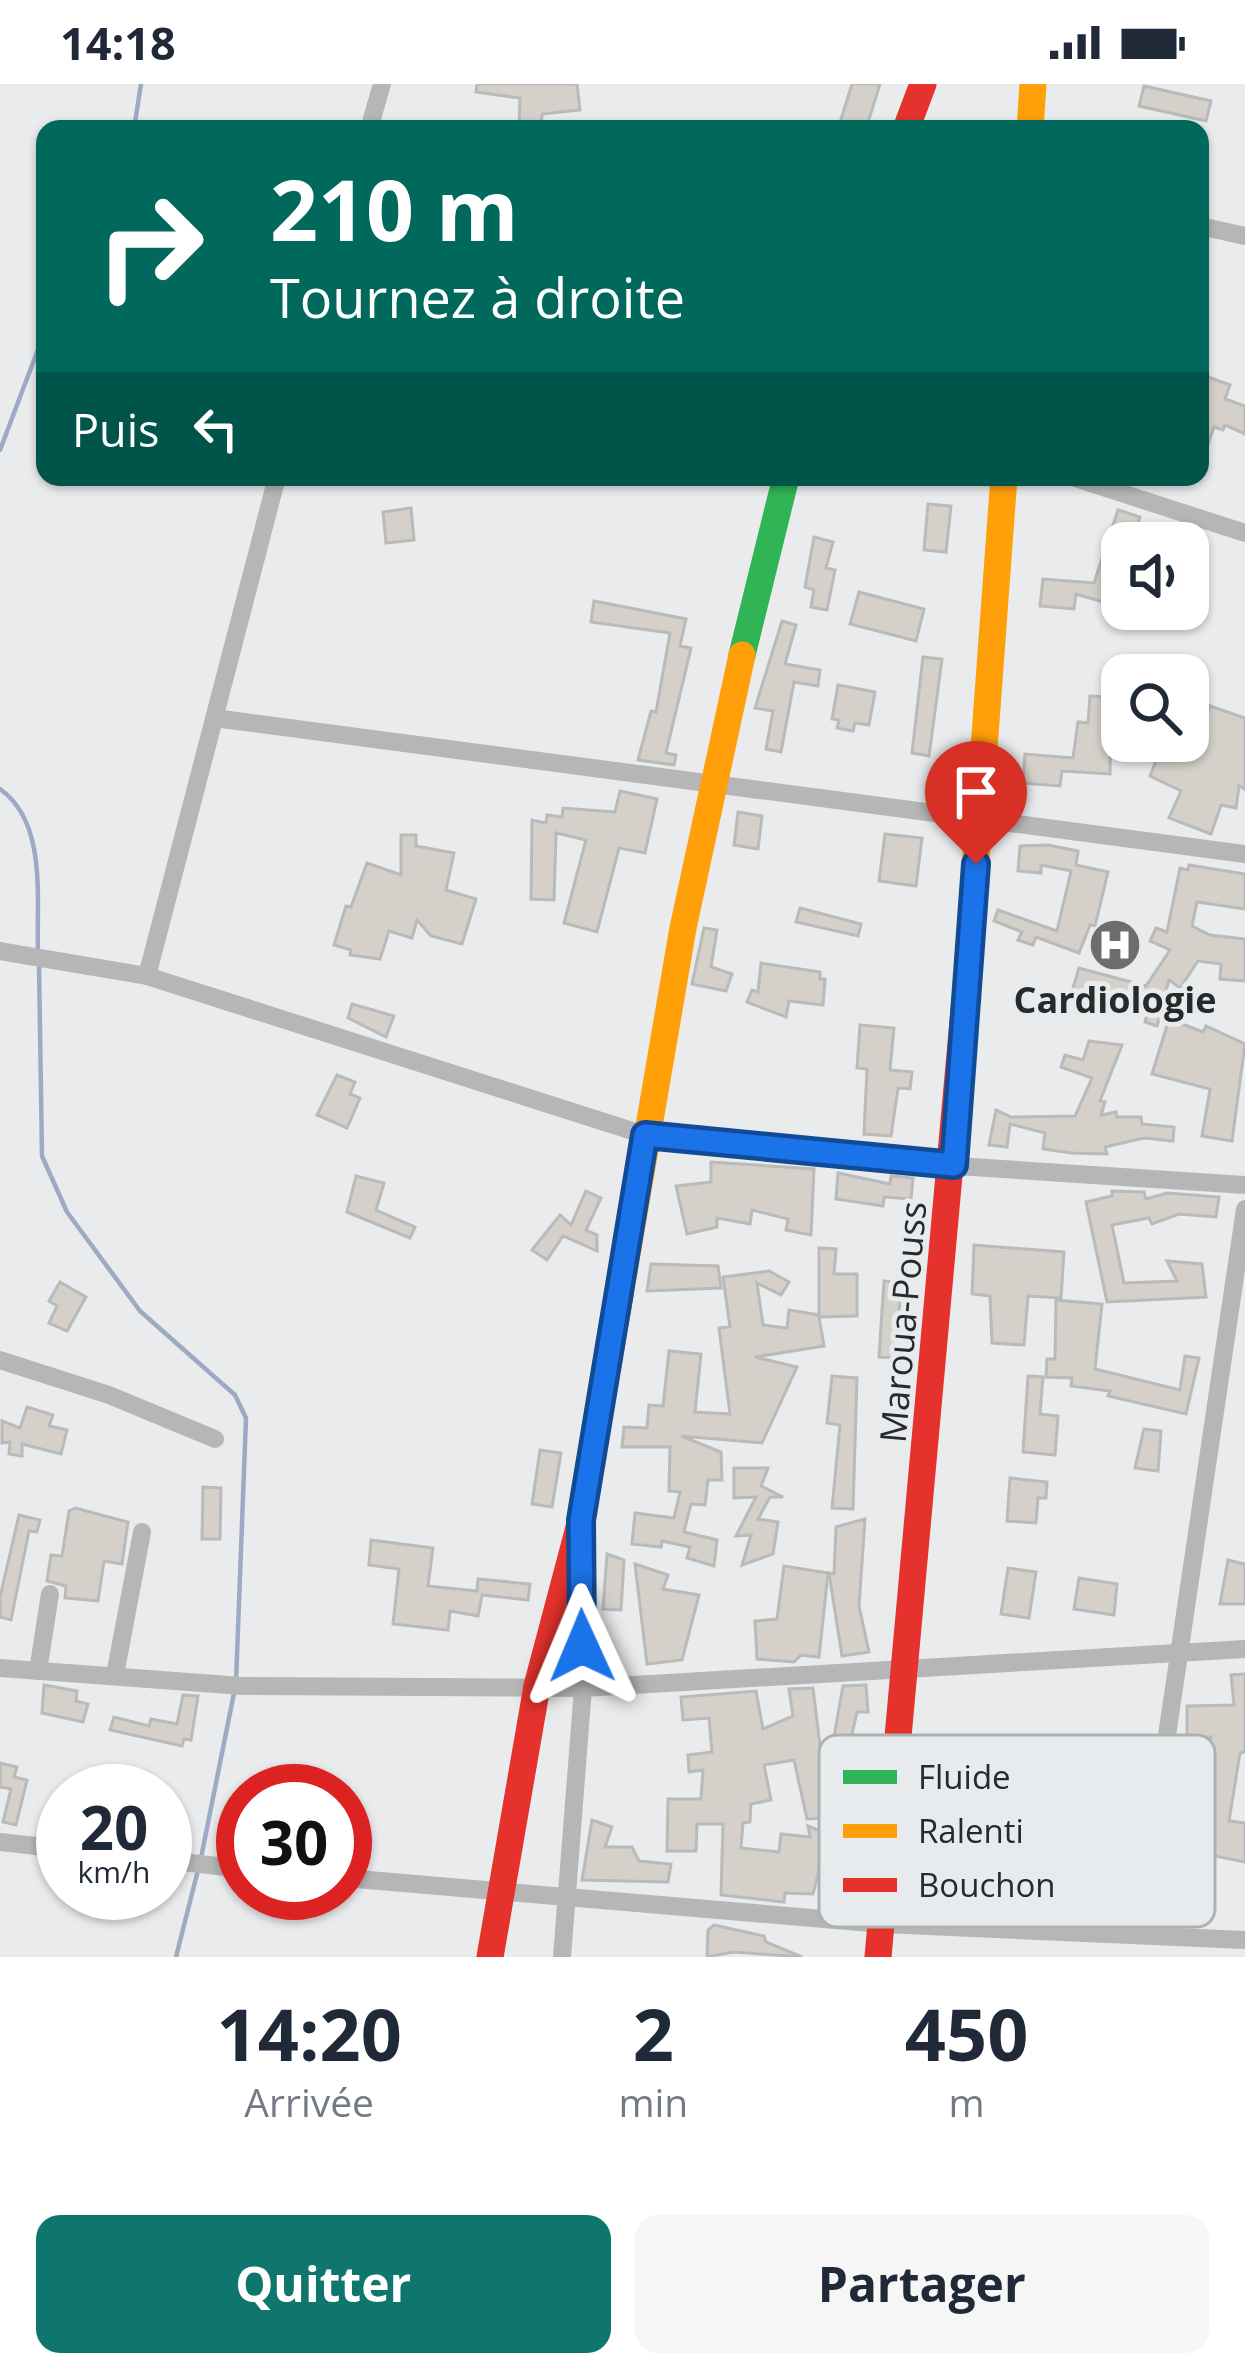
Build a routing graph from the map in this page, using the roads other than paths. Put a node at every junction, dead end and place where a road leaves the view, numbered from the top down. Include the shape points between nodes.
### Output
1 (382, 84) edge
2 (923, 84) edge
3 (1033, 84) edge
4 (372, 120) edge
5 (909, 120) edge
6 (1031, 120) edge
7 (1209, 228) edge
8 (1245, 236) edge
9 (275, 486) edge
10 (784, 486) edge
11 (1003, 486) edge
12 (1100, 486) edge
13 (1245, 533) edge
14 (214, 718) junction
15 (714, 784) junction
16 (980, 821) junction
17 (1245, 854) edge
18 (10, 954) edge
19 (147, 976) junction
20 (645, 1135) junction
21 (954, 1165) junction
22 (1245, 1185) edge
23 (1245, 1209) edge
24 (0, 1360) edge
25 (215, 1439) dead end
26 (581, 1520) junction
27 (142, 1532) dead end
28 (50, 1594) dead end
29 (1245, 1649) edge
30 (1175, 1653) junction
31 (0, 1668) edge
32 (906, 1669) junction
33 (38, 1670) junction
34 (116, 1675) junction
35 (537, 1686) junction
36 (583, 1688) junction
37 (900, 1735) edge
38 (1164, 1735) edge
39 (0, 1841) edge
40 (36, 1846) edge
41 (372, 1880) edge
42 (506, 1891) junction
43 (566, 1896) junction
44 (819, 1918) edge
45 (881, 1927) edge
46 (991, 1927) edge
47 (1139, 1927) edge
48 (1138, 1931) junction
49 (1245, 1940) edge
50 (490, 1957) edge
51 (562, 1957) edge
52 (878, 1957) edge

1 - 4 street
2 - 5 main road
3 - 6 main road
7 - 8 street
9 - 14 street
10 - 15 main road
11 - 16 main road, Maroua-Pouss
12 - 13 street
14 - 15 street
14 - 19 street
15 - 16 street
15 - 20 main road
16 - 17 street
16 - 21 main road, Maroua-Pouss
18 - 19 street
19 - 20 street
20 - 21 street
20 - 26 main road
21 - 22 street
21 - 32 main road, Maroua-Pouss
23 - 30 street
24 - 25 street
26 - 35 main road
26 - 36 street
27 - 34 street
28 - 33 street
29 - 30 street
30 - 32 street
30 - 38 street
31 - 33 street
32 - 36 street
32 - 37 main road, Maroua-Pouss
33 - 34 street
34 - 35 street via 242,1686
35 - 36 street
35 - 42 main road
36 - 43 street
39 - 40 street
41 - 42 street
42 - 43 street
42 - 50 main road
43 - 44 street
43 - 51 street
45 - 52 main road, Maroua-Pouss
46 - 48 street
47 - 48 street
48 - 49 street

